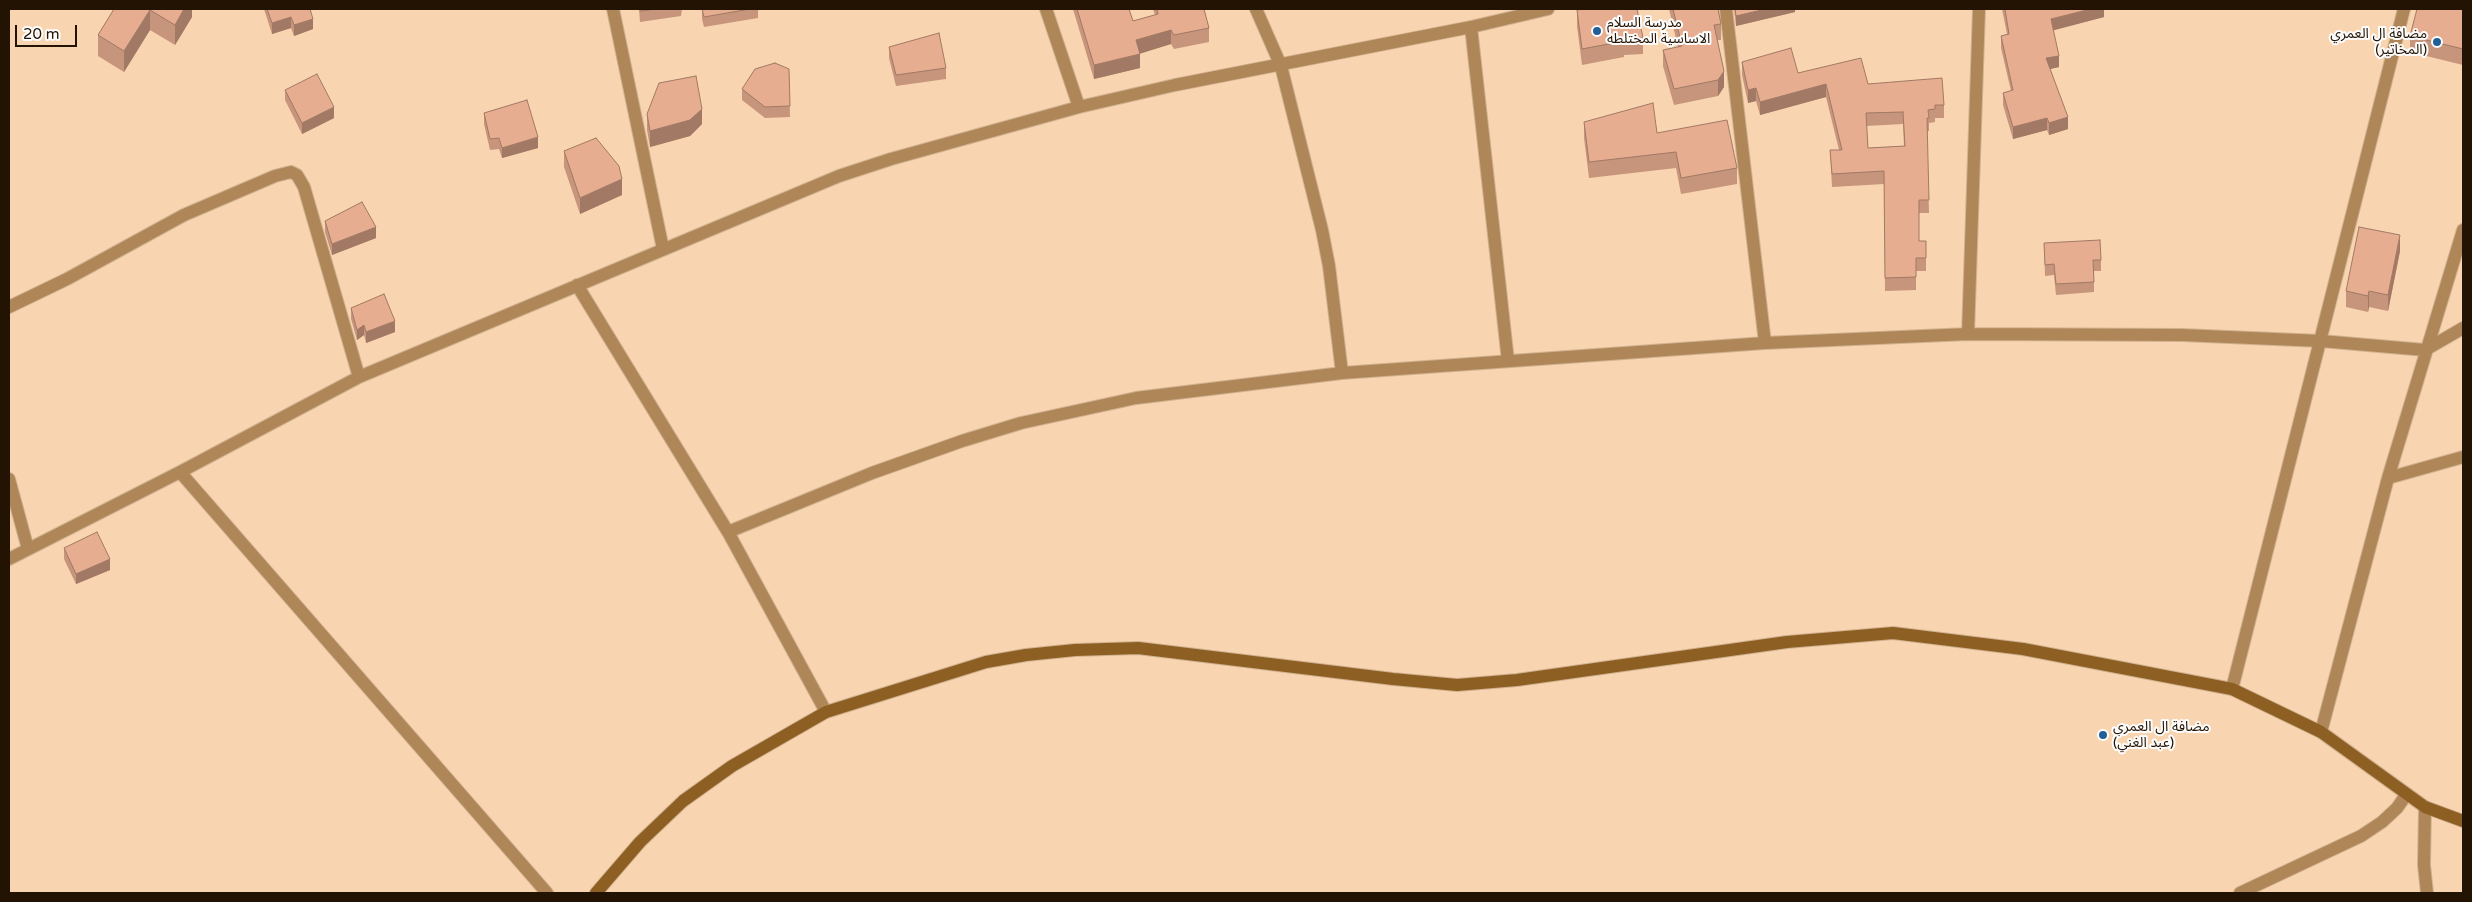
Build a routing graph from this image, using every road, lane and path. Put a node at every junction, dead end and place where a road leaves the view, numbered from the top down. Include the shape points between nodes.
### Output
1 (613, 9) edge
2 (1046, 9) edge
3 (1256, 9) edge
4 (1545, 9) edge
5 (1726, 9) edge
6 (1979, 9) edge
7 (2404, 9) edge
8 (1471, 27) junction
9 (1281, 66) junction
10 (1079, 106) junction
11 (2463, 230) edge
12 (663, 249) junction
13 (577, 285) junction
14 (9, 307) edge
15 (2463, 328) edge
16 (1968, 334) junction
17 (2321, 341) junction
18 (1765, 343) junction
19 (2426, 350) junction
20 (1508, 361) junction
21 (1342, 373) junction
22 (359, 377) junction
23 (2463, 457) edge
24 (180, 472) junction
25 (2388, 478) junction
26 (9, 479) edge
27 (728, 532) junction
28 (28, 549) junction
29 (9, 559) edge
30 (2232, 689) junction
31 (826, 712) junction
32 (2321, 732) junction
33 (2406, 795) junction
34 (2425, 807) junction
35 (2463, 821) edge
36 (547, 893) edge
37 (596, 893) edge
38 (2240, 893) edge
39 (2427, 893) edge

1 - 12 street
2 - 10 street
3 - 9 street
4 - 8 street
5 - 18 street
6 - 16 street
7 - 17 street
8 - 9 street
8 - 20 street
9 - 10 street
9 - 21 street via 1324,239
10 - 12 street via 839,176
11 - 19 street
12 - 13 street
13 - 22 street
13 - 27 street
14 - 22 street via 184,215 291,172 297,175 304,188
15 - 19 street
16 - 17 street via 2182,335
16 - 18 street
17 - 19 street
17 - 30 street
18 - 20 street
19 - 25 street
20 - 21 street
21 - 27 street via 1136,398 1021,423 962,440 872,473
22 - 24 street
23 - 25 street
24 - 28 street
24 - 36 street
25 - 32 street
26 - 28 street
27 - 31 street
28 - 29 street
30 - 31 street via 2023,648 1893,633 1788,642 1471,684 1393,680 1138,648 1075,650 986,662
30 - 32 street
31 - 37 street via 732,766 683,801 640,842
32 - 33 street
33 - 34 street
33 - 38 street via 2382,822 2361,836
34 - 35 street
34 - 39 street

